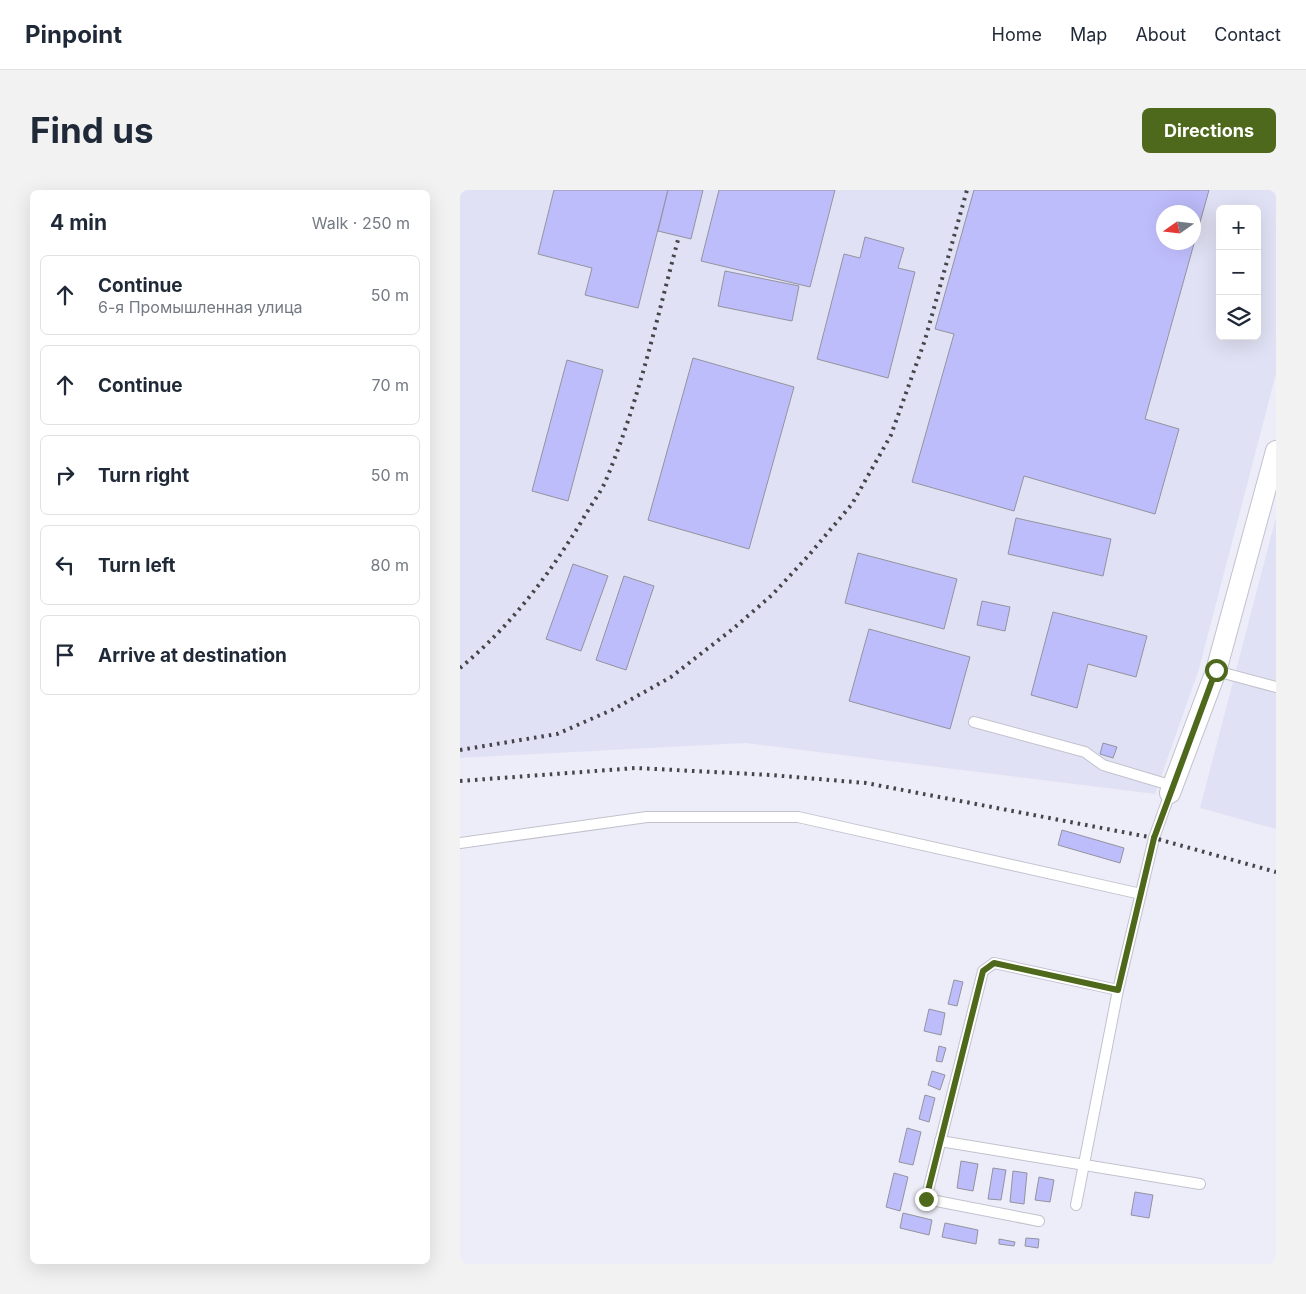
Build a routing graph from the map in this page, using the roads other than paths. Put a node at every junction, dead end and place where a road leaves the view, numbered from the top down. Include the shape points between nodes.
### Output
1 (1276, 451) edge
2 (1216, 670) junction
3 (1276, 687) edge
4 (974, 722) dead end
5 (1172, 789) junction
6 (460, 843) edge
7 (1141, 894) junction
8 (1118, 990) junction
9 (940, 1141) junction
10 (1083, 1165) junction
11 (1200, 1184) dead end
12 (1076, 1205) dead end
13 (1039, 1221) dead end

1 - 2 street
2 - 3 lane
2 - 5 street
4 - 5 lane via 1085,752 1103,765
5 - 7 lane via 1154,838
6 - 7 lane via 647,817 798,817
7 - 8 lane
8 - 9 lane via 994,963 983,971
8 - 10 lane
9 - 10 lane
9 - 13 lane via 926,1199
10 - 11 lane
10 - 12 lane

